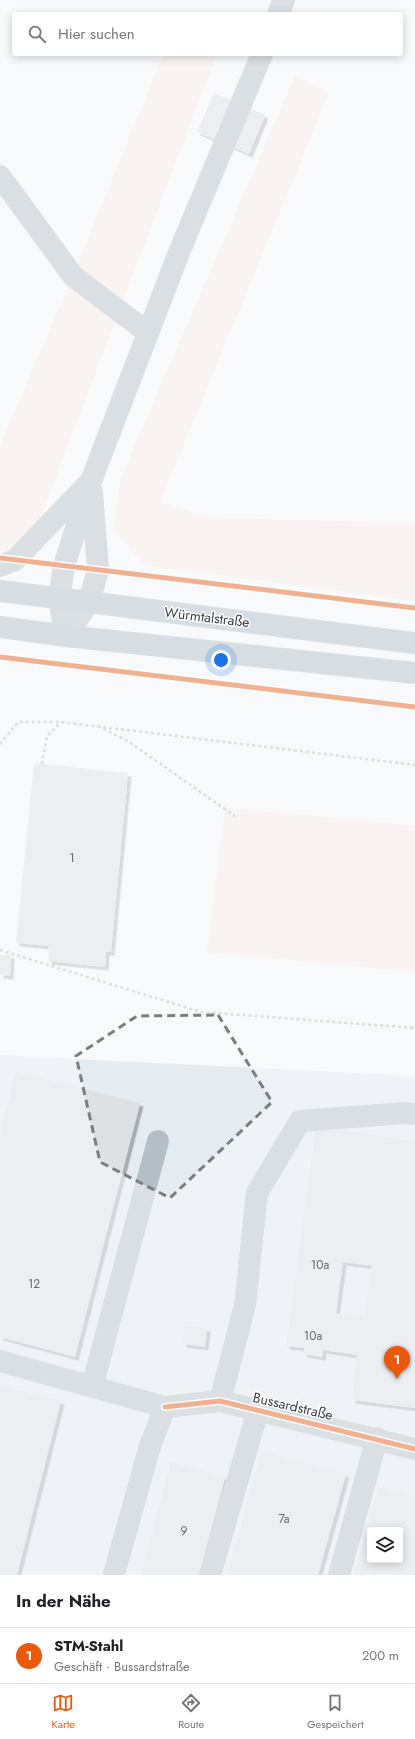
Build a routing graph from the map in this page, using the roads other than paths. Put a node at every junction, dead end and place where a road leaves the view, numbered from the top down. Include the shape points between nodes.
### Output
1 (284, 0) edge
2 (279, 12) edge
3 (261, 56) edge
4 (0, 176) edge
5 (148, 333) junction
6 (91, 481) junction
7 (0, 566) edge
8 (0, 591) edge
9 (58, 599) junction
10 (89, 602) junction
11 (0, 627) edge
12 (66, 636) junction
13 (415, 643) edge
14 (415, 673) edge
15 (415, 1114) edge
16 (158, 1141) dead end
17 (0, 1361) edge
18 (92, 1387) junction
19 (220, 1401) junction
20 (165, 1407) junction
21 (258, 1410) junction
22 (377, 1438) junction
23 (415, 1449) edge
24 (114, 1574) edge
25 (210, 1575) edge
26 (340, 1575) edge

1 - 2 street
3 - 5 street
4 - 5 street via 73,276
5 - 6 street
6 - 7 street via 15,560
6 - 9 street via 64,566
6 - 10 street via 98,570
8 - 9 main road, Würmtalstraße
9 - 10 main road, Würmtalstraße
9 - 12 street
10 - 12 street
10 - 13 main road, Würmtalstraße
11 - 12 main road
12 - 14 main road
15 - 19 street via 300,1121 257,1193 245,1305
16 - 18 street
17 - 18 street
18 - 20 street
19 - 20 street, Bussardstraße
19 - 21 street, Bussardstraße
20 - 24 street via 150,1446
21 - 22 street, Bussardstraße
21 - 25 street
22 - 23 street, Bussardstraße
22 - 26 street

